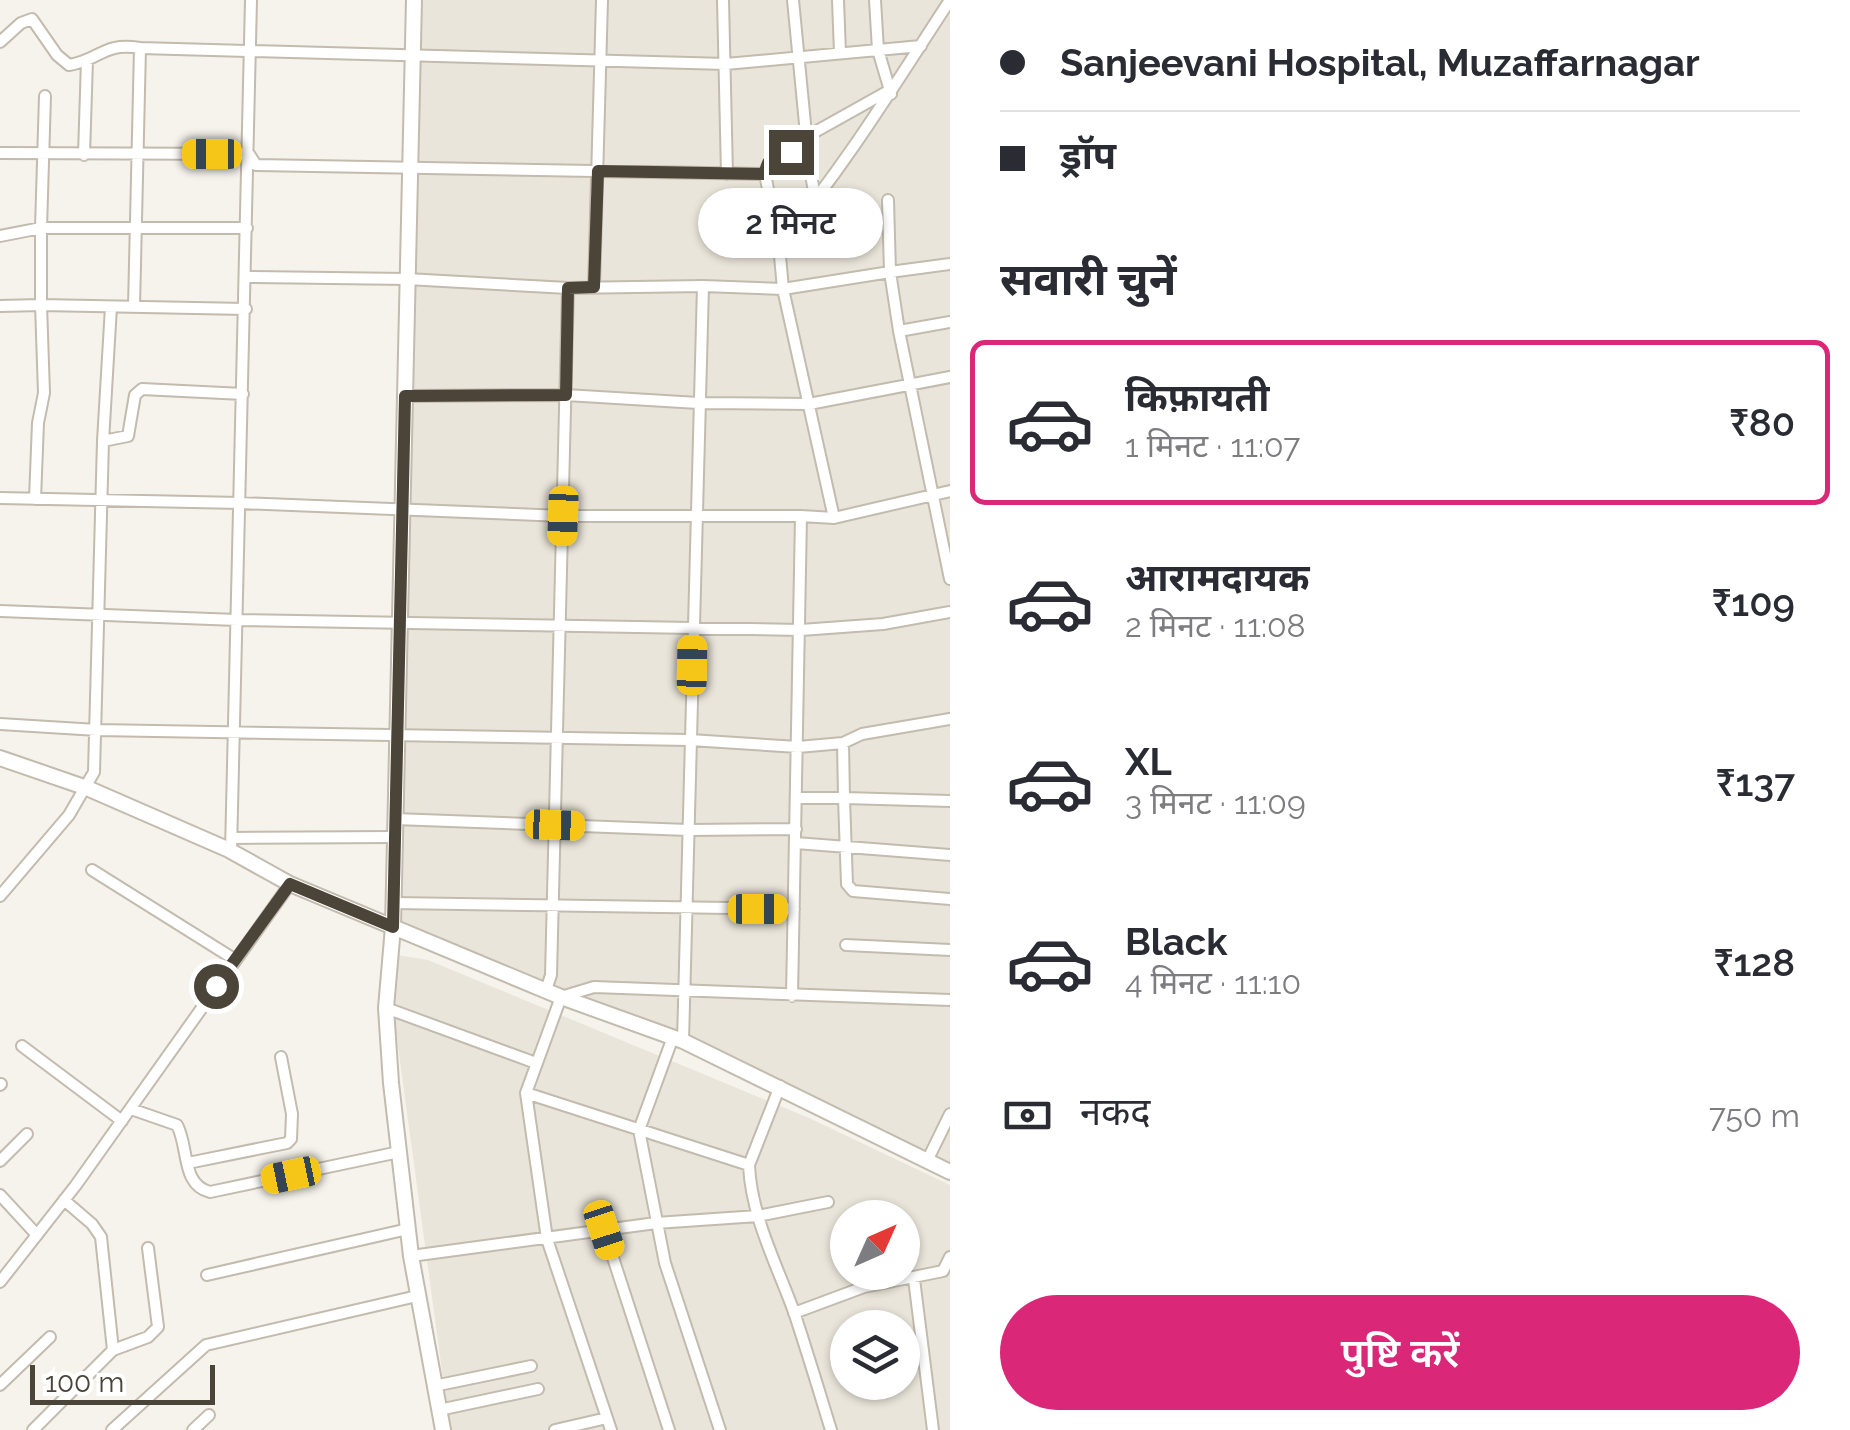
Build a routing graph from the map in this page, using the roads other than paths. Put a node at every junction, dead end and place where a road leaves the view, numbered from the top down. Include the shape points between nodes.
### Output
1 (252, 0) edge
2 (414, 0) edge
3 (602, 0) edge
4 (723, 0) edge
5 (793, 0) edge
6 (838, 0) edge
7 (875, 0) edge
8 (949, 1) edge
9 (938, 20) junction
10 (950, 31) edge
11 (0, 42) edge
12 (920, 46) junction
13 (140, 48) junction
14 (878, 50) junction
15 (250, 51) junction
16 (840, 53) junction
17 (799, 56) junction
18 (413, 58) junction
19 (601, 59) junction
20 (87, 60) junction
21 (726, 64) junction
22 (890, 92) junction
23 (44, 96) dead end
24 (806, 141) junction
25 (0, 153) edge
26 (42, 153) junction
27 (84, 154) junction
28 (138, 154) junction
29 (249, 154) junction
30 (410, 168) junction
31 (598, 171) junction
32 (727, 174) junction
33 (764, 174) junction
34 (888, 200) dead end
35 (816, 201) junction
36 (40, 228) junction
37 (248, 228) junction
38 (136, 229) junction
39 (0, 236) edge
40 (779, 244) junction
41 (950, 264) edge
42 (890, 272) junction
43 (246, 277) junction
44 (408, 279) junction
45 (703, 286) junction
46 (594, 287) junction
47 (568, 288) junction
48 (783, 289) junction
49 (41, 305) junction
50 (0, 306) edge
51 (111, 307) junction
52 (134, 308) junction
53 (246, 309) junction
54 (950, 322) edge
55 (899, 331) junction
56 (950, 377) edge
57 (910, 384) junction
58 (243, 394) junction
59 (566, 395) junction
60 (405, 396) junction
61 (698, 404) junction
62 (809, 404) junction
63 (103, 441) junction
64 (950, 491) edge
65 (933, 494) junction
66 (0, 498) edge
67 (35, 499) junction
68 (100, 501) junction
69 (240, 503) junction
70 (402, 510) junction
71 (695, 514) junction
72 (563, 516) junction
73 (801, 516) junction
74 (834, 518) junction
75 (950, 578) edge
76 (0, 611) edge
77 (950, 612) edge
78 (101, 615) junction
79 (237, 620) junction
80 (398, 622) junction
81 (560, 626) junction
82 (692, 628) junction
83 (801, 630) junction
84 (950, 720) edge
85 (0, 724) edge
86 (97, 730) junction
87 (234, 734) junction
88 (396, 734) junction
89 (557, 738) junction
90 (690, 740) junction
91 (843, 743) junction
92 (798, 746) junction
93 (0, 758) edge
94 (87, 788) junction
95 (797, 798) junction
96 (844, 798) junction
97 (950, 801) edge
98 (396, 819) junction
99 (555, 825) junction
100 (796, 829) junction
101 (688, 830) junction
102 (394, 838) junction
103 (796, 843) junction
104 (231, 844) junction
105 (844, 846) junction
106 (950, 855) edge
107 (92, 870) dead end
108 (290, 884) junction
109 (0, 896) edge
110 (950, 899) edge
111 (393, 903) junction
112 (553, 904) junction
113 (686, 909) junction
114 (794, 909) junction
115 (393, 927) junction
116 (846, 945) dead end
117 (950, 950) edge
118 (234, 960) junction
119 (546, 990) junction
120 (687, 990) junction
121 (562, 996) junction
122 (792, 996) junction
123 (950, 1000) edge
124 (386, 1008) junction
125 (678, 1039) junction
126 (22, 1046) dead end
127 (281, 1058) dead end
128 (536, 1062) junction
129 (780, 1086) junction
130 (526, 1094) junction
131 (131, 1109) junction
132 (950, 1114) edge
133 (122, 1121) junction
134 (639, 1130) junction
135 (27, 1134) dead end
136 (399, 1152) junction
137 (927, 1160) junction
138 (0, 1161) edge
139 (188, 1163) junction
140 (749, 1165) junction
141 (950, 1172) edge
142 (0, 1195) edge
143 (64, 1200) junction
144 (828, 1202) dead end
145 (758, 1216) junction
146 (656, 1223) junction
147 (408, 1229) junction
148 (604, 1230) junction
149 (36, 1235) junction
150 (546, 1238) junction
151 (148, 1248) dead end
152 (411, 1256) junction
153 (950, 1257) edge
154 (946, 1273) edge
155 (207, 1275) dead end
156 (920, 1278) edge
157 (0, 1282) edge
158 (859, 1290) edge
159 (915, 1290) edge
160 (417, 1296) junction
161 (794, 1314) junction
162 (50, 1337) dead end
163 (113, 1350) junction
164 (531, 1366) dead end
165 (0, 1385) edge
166 (434, 1386) junction
167 (538, 1389) dead end
168 (439, 1410) junction
169 (209, 1416) dead end
170 (607, 1418) junction
171 (33, 1430) edge
172 (112, 1430) edge
173 (193, 1430) edge
174 (442, 1430) edge
175 (555, 1430) edge
176 (611, 1430) edge
177 (670, 1430) edge
178 (720, 1430) edge
179 (832, 1430) edge
180 (933, 1430) edge

1 - 15 street
2 - 18 street
3 - 19 street
4 - 21 street
5 - 17 street
6 - 16 street
7 - 14 street
8 - 9 street
9 - 10 street
9 - 12 street
11 - 20 street via 32,19 64,62
12 - 14 street
12 - 22 street
13 - 15 street
13 - 20 street via 112,46
13 - 28 street
14 - 16 street
14 - 22 street
15 - 18 street
15 - 29 street
16 - 17 street
17 - 21 street
17 - 24 street
18 - 19 street
18 - 30 street
19 - 21 street
19 - 31 street
20 - 27 street
21 - 32 street
22 - 24 street
22 - 35 street
23 - 26 street
24 - 33 street via 772,160
24 - 35 street
25 - 26 street
26 - 27 street
26 - 36 street
27 - 28 street
28 - 29 street
28 - 38 street
29 - 30 street via 256,166
29 - 37 street
30 - 31 street
30 - 44 street
31 - 32 street
31 - 46 street
32 - 33 street
33 - 40 street
34 - 42 street
35 - 40 street
36 - 38 street
36 - 39 street
36 - 49 street
37 - 38 street
37 - 43 street
38 - 52 street
40 - 48 street
41 - 42 street
42 - 48 street
42 - 55 street
43 - 44 street
43 - 53 street
44 - 47 street
44 - 60 street
45 - 46 street
45 - 48 street
45 - 61 street
46 - 47 street
47 - 59 street
48 - 62 street
49 - 50 street
49 - 51 street
49 - 67 street via 44,393
51 - 52 street
51 - 63 street
52 - 53 street
53 - 58 street
54 - 55 street
55 - 57 street
56 - 57 street
57 - 62 street
57 - 65 street
58 - 63 street via 142,388 128,436
58 - 69 street
59 - 60 street
59 - 61 street
59 - 72 street
60 - 70 street
61 - 62 street
61 - 71 street
62 - 74 street
63 - 68 street
64 - 65 street
65 - 74 street
65 - 75 street
66 - 67 street
67 - 68 street
68 - 69 street
68 - 78 street
69 - 70 street
69 - 79 street
70 - 72 street
70 - 80 street
71 - 72 street
71 - 73 street
71 - 82 street
72 - 81 street
73 - 74 street
73 - 83 street
76 - 78 street
77 - 83 street
78 - 79 street
78 - 86 street
79 - 80 street
79 - 87 street
80 - 81 street
80 - 88 street
81 - 82 street
81 - 89 street
82 - 83 street
82 - 90 street
83 - 92 street
84 - 91 street
85 - 86 street
86 - 87 street
86 - 94 street
87 - 88 street
87 - 104 street
88 - 89 street
88 - 98 street
89 - 90 street
89 - 99 street
90 - 92 street
90 - 101 street
91 - 92 street
91 - 96 street
92 - 95 street
93 - 94 street
94 - 104 street
94 - 109 street
95 - 96 street
95 - 100 street
96 - 97 street
96 - 105 street
98 - 99 street
98 - 102 street
99 - 101 street
99 - 112 street
100 - 101 street
100 - 103 street
101 - 113 street
102 - 104 street
102 - 111 street
103 - 105 street
103 - 114 street
104 - 108 street
105 - 106 street
105 - 110 street via 853,891
107 - 118 street
108 - 115 street
108 - 118 street
111 - 112 street
111 - 115 street
112 - 113 street
112 - 119 street
113 - 114 street
113 - 120 street
114 - 122 street
115 - 119 street
115 - 124 street
116 - 117 street
118 - 131 street
119 - 121 street
120 - 121 street via 594,987
120 - 122 street
120 - 125 street
121 - 125 street
121 - 128 street
122 - 123 street
124 - 128 street
124 - 136 street
125 - 129 street
125 - 134 street
126 - 133 street
127 - 139 street via 291,1139
128 - 130 street
129 - 137 street
129 - 140 street
130 - 134 street
130 - 150 street
131 - 133 street
131 - 139 street via 178,1125
132 - 137 street
133 - 143 street
134 - 140 street
134 - 146 street
135 - 138 street
136 - 139 street via 210,1192 194,1184
136 - 147 street
137 - 141 street
140 - 145 street
142 - 149 street
143 - 149 street
143 - 163 street via 101,1238
144 - 145 street
145 - 146 street
145 - 161 street
146 - 148 street
146 - 178 street
147 - 152 street
147 - 155 street
148 - 150 street
148 - 177 street
149 - 157 street
150 - 152 street
150 - 170 street
151 - 163 street via 158,1327
152 - 160 street
153 - 154 street
154 - 156 street
158 - 161 street
159 - 180 street
160 - 166 street
160 - 172 street via 206,1345
161 - 179 street
162 - 165 street
163 - 171 street
164 - 166 street
166 - 168 street
167 - 168 street
168 - 174 street
169 - 173 street
170 - 175 street
170 - 176 street

